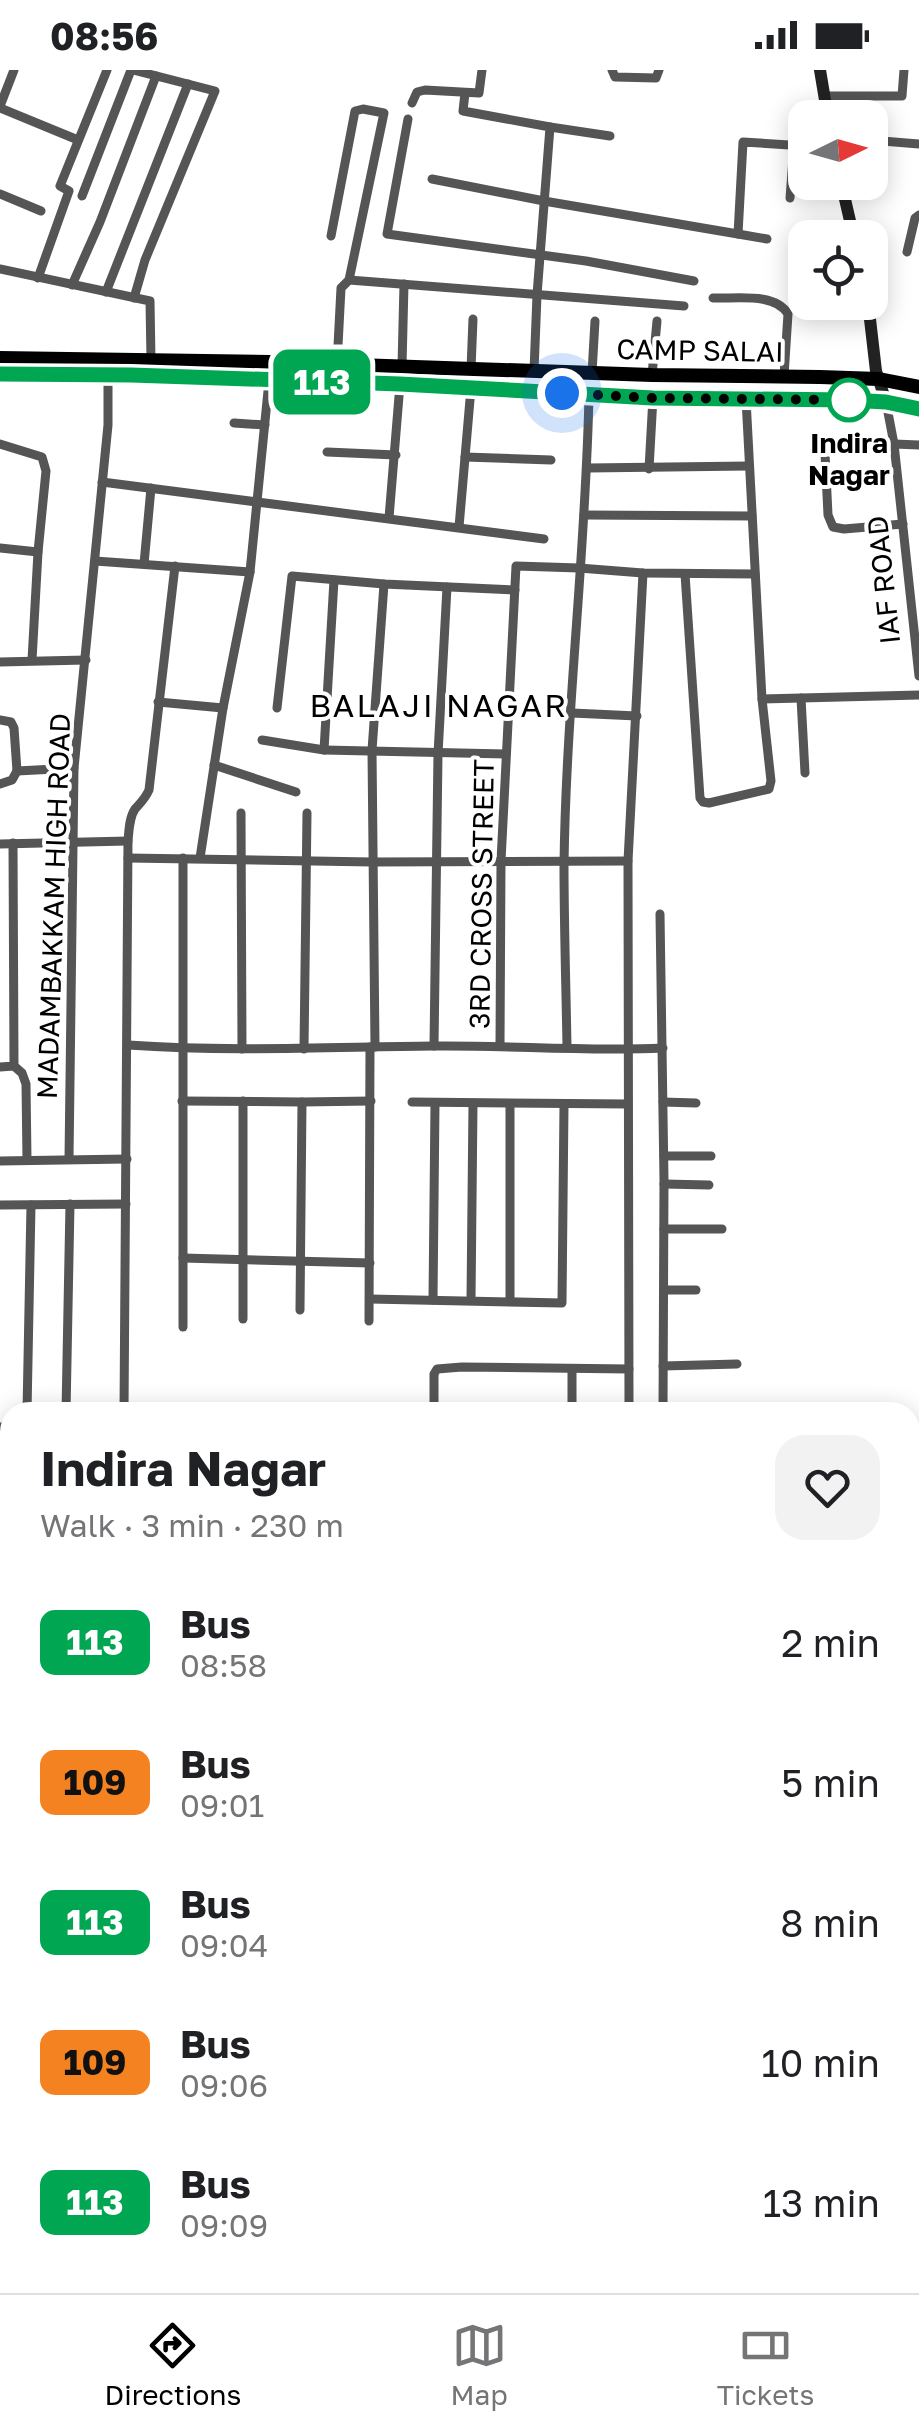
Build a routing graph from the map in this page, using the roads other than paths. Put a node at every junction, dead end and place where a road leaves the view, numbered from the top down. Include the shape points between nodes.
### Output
1 (14, 70) edge
2 (106, 70) edge
3 (132, 70) edge
4 (482, 70) edge
5 (612, 70) edge
6 (658, 70) edge
7 (820, 70) edge
8 (904, 70) edge
9 (156, 76) junction
10 (188, 84) junction
11 (465, 93) junction
12 (824, 96) junction
13 (825, 100) edge
14 (412, 103) dead end
15 (0, 107) edge
16 (408, 118) dead end
17 (550, 128) junction
18 (610, 136) dead end
19 (78, 140) junction
20 (888, 141) edge
21 (919, 144) edge
22 (788, 145) edge
23 (432, 179) dead end
24 (69, 190) junction
25 (0, 194) edge
26 (82, 196) junction
27 (544, 202) junction
28 (106, 207) junction
29 (41, 211) dead end
30 (919, 215) edge
31 (738, 234) junction
32 (332, 236) dead end
33 (767, 239) dead end
34 (907, 252) dead end
35 (540, 254) junction
36 (0, 269) edge
37 (38, 278) junction
38 (349, 280) junction
39 (694, 282) dead end
40 (404, 284) junction
41 (72, 285) junction
42 (106, 292) junction
43 (537, 295) junction
44 (134, 298) junction
45 (713, 298) dead end
46 (684, 306) dead end
47 (473, 319) dead end
48 (595, 320) dead end
49 (871, 320) edge
50 (657, 322) dead end
51 (0, 358) edge
52 (151, 360) junction
53 (337, 365) junction
54 (109, 366) junction
55 (402, 366) junction
56 (471, 369) junction
57 (534, 371) junction
58 (592, 373) junction
59 (0, 374) edge
60 (652, 375) junction
61 (784, 376) junction
62 (879, 379) junction
63 (269, 381) junction
64 (400, 384) junction
65 (919, 386) edge
66 (471, 388) junction
67 (589, 394) junction
68 (653, 398) junction
69 (746, 399) junction
70 (886, 402) junction
71 (919, 409) edge
72 (234, 422) dead end
73 (265, 425) junction
74 (0, 444) edge
75 (894, 444) junction
76 (919, 445) edge
77 (326, 452) dead end
78 (825, 453) dead end
79 (396, 455) junction
80 (465, 457) junction
81 (551, 460) dead end
82 (749, 466) junction
83 (588, 468) junction
84 (649, 469) junction
85 (102, 482) junction
86 (152, 488) junction
87 (258, 501) junction
88 (584, 515) junction
89 (752, 516) junction
90 (389, 518) junction
91 (902, 524) junction
92 (459, 527) junction
93 (544, 539) dead end
94 (0, 548) edge
95 (38, 552) junction
96 (95, 560) junction
97 (144, 564) junction
98 (175, 566) junction
99 (579, 568) junction
100 (919, 570) edge
101 (906, 571) junction
102 (250, 572) junction
103 (643, 573) junction
104 (686, 574) junction
105 (754, 574) junction
106 (334, 580) junction
107 (384, 584) junction
108 (446, 587) junction
109 (514, 590) junction
110 (32, 660) junction
111 (86, 660) junction
112 (0, 662) edge
113 (918, 663) edge
114 (919, 676) edge
115 (919, 695) edge
116 (762, 698) junction
117 (801, 698) junction
118 (158, 702) junction
119 (223, 708) junction
120 (276, 708) dead end
121 (572, 713) junction
122 (636, 716) junction
123 (0, 720) edge
124 (262, 740) dead end
125 (324, 750) junction
126 (372, 750) junction
127 (438, 754) junction
128 (506, 754) junction
129 (214, 765) junction
130 (74, 768) junction
131 (17, 770) junction
132 (805, 773) dead end
133 (0, 784) edge
134 (296, 792) dead end
135 (241, 812) dead end
136 (307, 813) dead end
137 (128, 841) junction
138 (74, 842) junction
139 (13, 843) junction
140 (0, 844) edge
141 (128, 858) junction
142 (184, 858) junction
143 (200, 858) junction
144 (242, 860) junction
145 (435, 860) junction
146 (308, 861) junction
147 (500, 861) junction
148 (628, 861) junction
149 (372, 862) junction
150 (564, 863) junction
151 (660, 914) dead end
152 (128, 1045) junction
153 (434, 1046) junction
154 (500, 1046) junction
155 (372, 1047) junction
156 (566, 1047) junction
157 (663, 1048) junction
158 (183, 1049) junction
159 (242, 1049) junction
160 (304, 1049) junction
161 (628, 1050) junction
162 (14, 1066) junction
163 (0, 1067) edge
164 (371, 1100) junction
165 (182, 1101) junction
166 (243, 1102) junction
167 (302, 1102) junction
168 (412, 1102) dead end
169 (663, 1102) junction
170 (435, 1103) junction
171 (696, 1103) dead end
172 (473, 1104) junction
173 (510, 1104) junction
174 (628, 1104) junction
175 (564, 1105) junction
176 (664, 1156) junction
177 (711, 1156) dead end
178 (69, 1159) junction
179 (126, 1159) junction
180 (27, 1160) junction
181 (0, 1162) edge
182 (664, 1184) junction
183 (709, 1185) dead end
184 (70, 1204) junction
185 (126, 1204) junction
186 (0, 1205) edge
187 (30, 1205) junction
188 (664, 1229) junction
189 (722, 1229) dead end
190 (184, 1258) junction
191 (244, 1260) junction
192 (300, 1261) junction
193 (370, 1264) junction
194 (664, 1290) junction
195 (696, 1290) dead end
196 (370, 1299) junction
197 (433, 1300) junction
198 (471, 1300) junction
199 (510, 1300) junction
200 (300, 1310) dead end
201 (243, 1319) dead end
202 (369, 1322) dead end
203 (183, 1327) dead end
204 (737, 1364) dead end
205 (664, 1366) junction
206 (572, 1368) junction
207 (629, 1369) junction
208 (28, 1402) edge
209 (66, 1402) edge
210 (124, 1402) edge
211 (434, 1402) edge
212 (572, 1402) edge
213 (629, 1402) edge
214 (663, 1402) edge

1 - 15 street
2 - 19 street
3 - 9 street
3 - 26 street
4 - 11 street via 480,93
5 - 6 street via 616,77 656,78
7 - 12 street
8 - 12 street via 902,96
9 - 10 street
9 - 28 street
10 - 42 street
10 - 44 street via 215,91
11 - 14 street via 424,90
11 - 17 street via 463,111
12 - 13 street
15 - 19 street
16 - 35 street via 387,234
17 - 18 street
17 - 27 street
19 - 24 street via 60,186
20 - 21 street
22 - 31 street via 743,142
23 - 27 street
24 - 26 street
24 - 37 street
25 - 29 street
26 - 28 street
27 - 31 street
27 - 35 street
28 - 41 street
30 - 34 street
31 - 33 street
32 - 38 street via 355,111 384,113
35 - 39 street
35 - 43 street
36 - 37 street
37 - 41 street
38 - 40 street
38 - 53 street via 341,288
40 - 43 street
40 - 55 street
41 - 42 street
42 - 44 street
43 - 46 street
43 - 57 street
44 - 52 street via 150,301
45 - 61 street via 770,300 785,308
47 - 56 street
48 - 58 street
49 - 62 street, IAF ROAD
50 - 60 street
51 - 54 main road, CAMP SALAI
52 - 53 main road, CAMP SALAI
52 - 54 main road, CAMP SALAI
53 - 55 main road, CAMP SALAI
54 - 59 main road, CAMP SALAI
54 - 63 main road, CAMP SALAI
54 - 85 street, MADAMBAKKAM HIGH ROAD
55 - 56 main road, CAMP SALAI
56 - 57 main road, CAMP SALAI
57 - 58 main road, CAMP SALAI
58 - 60 main road, CAMP SALAI
60 - 61 main road, CAMP SALAI
61 - 62 main road, CAMP SALAI
62 - 65 main road, CAMP SALAI
62 - 70 street, IAF ROAD
63 - 64 main road, CAMP SALAI
63 - 73 street
64 - 66 main road, CAMP SALAI
64 - 79 street
66 - 67 main road, CAMP SALAI
66 - 80 street
67 - 68 main road, CAMP SALAI
67 - 83 street
68 - 69 main road, CAMP SALAI
68 - 84 street
69 - 70 main road, CAMP SALAI
69 - 82 street
70 - 71 main road, CAMP SALAI
70 - 75 street, IAF ROAD
72 - 73 street
73 - 87 street
74 - 95 street via 42,456
75 - 76 street
75 - 91 street, IAF ROAD
77 - 79 street
78 - 91 street via 833,526
79 - 90 street
80 - 81 street
80 - 92 street
82 - 84 street
82 - 89 street
83 - 84 street
83 - 88 street
85 - 86 street
85 - 96 street, MADAMBAKKAM HIGH ROAD
86 - 87 street
86 - 97 street
87 - 90 street
87 - 102 street
88 - 89 street
88 - 99 street
89 - 105 street
90 - 92 street
91 - 101 street, IAF ROAD
92 - 93 street
94 - 95 street
95 - 110 street
96 - 97 street
96 - 111 street, MADAMBAKKAM HIGH ROAD
97 - 98 street
98 - 102 street
98 - 118 street
99 - 103 street
99 - 109 street via 516,566
99 - 121 street
100 - 101 street
101 - 113 street, IAF ROAD
102 - 119 street
103 - 104 street
103 - 122 street
104 - 105 street
104 - 116 street via 703,802 770,786
105 - 116 street
106 - 107 street
106 - 120 street via 292,576
106 - 125 street
107 - 108 street
107 - 126 street
108 - 109 street
108 - 127 street
109 - 128 street, 3RD CROSS STREET
110 - 111 street
110 - 112 street
111 - 130 street, MADAMBAKKAM HIGH ROAD
113 - 114 street, IAF ROAD
115 - 117 street
116 - 117 street
117 - 132 street
118 - 119 street
118 - 137 street via 149,790 130,823
119 - 129 street
121 - 122 street
121 - 150 street
122 - 148 street
123 - 131 street via 14,728
124 - 125 street
125 - 126 street
126 - 127 street
126 - 149 street
127 - 128 street
127 - 145 street
128 - 147 street, 3RD CROSS STREET
129 - 134 street
129 - 143 street
130 - 131 street
130 - 138 street, MADAMBAKKAM HIGH ROAD
131 - 133 street
135 - 144 street
136 - 146 street
137 - 138 street
137 - 141 street
138 - 139 street
138 - 178 street, MADAMBAKKAM HIGH ROAD
139 - 140 street
139 - 162 street
141 - 142 street
141 - 152 street
142 - 143 street
142 - 158 street
143 - 144 street
144 - 146 street
144 - 159 street
145 - 147 street
145 - 149 street
145 - 153 street
146 - 149 street
146 - 160 street
147 - 150 street
147 - 154 street, 3RD CROSS STREET
148 - 150 street
148 - 161 street
149 - 155 street
150 - 156 street
151 - 157 street
152 - 158 street
152 - 179 street
153 - 154 street
153 - 155 street
154 - 156 street
155 - 160 street
155 - 164 street
156 - 161 street
157 - 161 street
157 - 169 street
158 - 159 street
158 - 165 street
159 - 160 street
161 - 174 street
162 - 163 street
162 - 180 street via 26,1084
164 - 167 street
164 - 193 street
165 - 166 street
165 - 190 street
166 - 167 street
166 - 191 street
167 - 192 street
168 - 170 street
169 - 171 street
169 - 176 street
170 - 172 street
170 - 197 street
172 - 173 street
172 - 198 street
173 - 175 street
173 - 199 street
174 - 175 street
174 - 207 street
175 - 199 street via 562,1303
176 - 177 street
176 - 182 street
178 - 179 street
178 - 180 street
179 - 185 street
180 - 181 street
182 - 183 street
182 - 188 street
184 - 185 street
184 - 187 street
184 - 209 street
185 - 210 street
186 - 187 street
187 - 208 street
188 - 189 street
188 - 194 street
190 - 191 street
190 - 203 street
191 - 192 street
191 - 201 street
192 - 193 street
192 - 200 street
193 - 196 street
194 - 195 street
194 - 205 street
196 - 197 street
196 - 202 street
197 - 198 street
198 - 199 street
204 - 205 street
205 - 214 street
206 - 207 street
206 - 211 street via 437,1369
206 - 212 street
207 - 213 street

